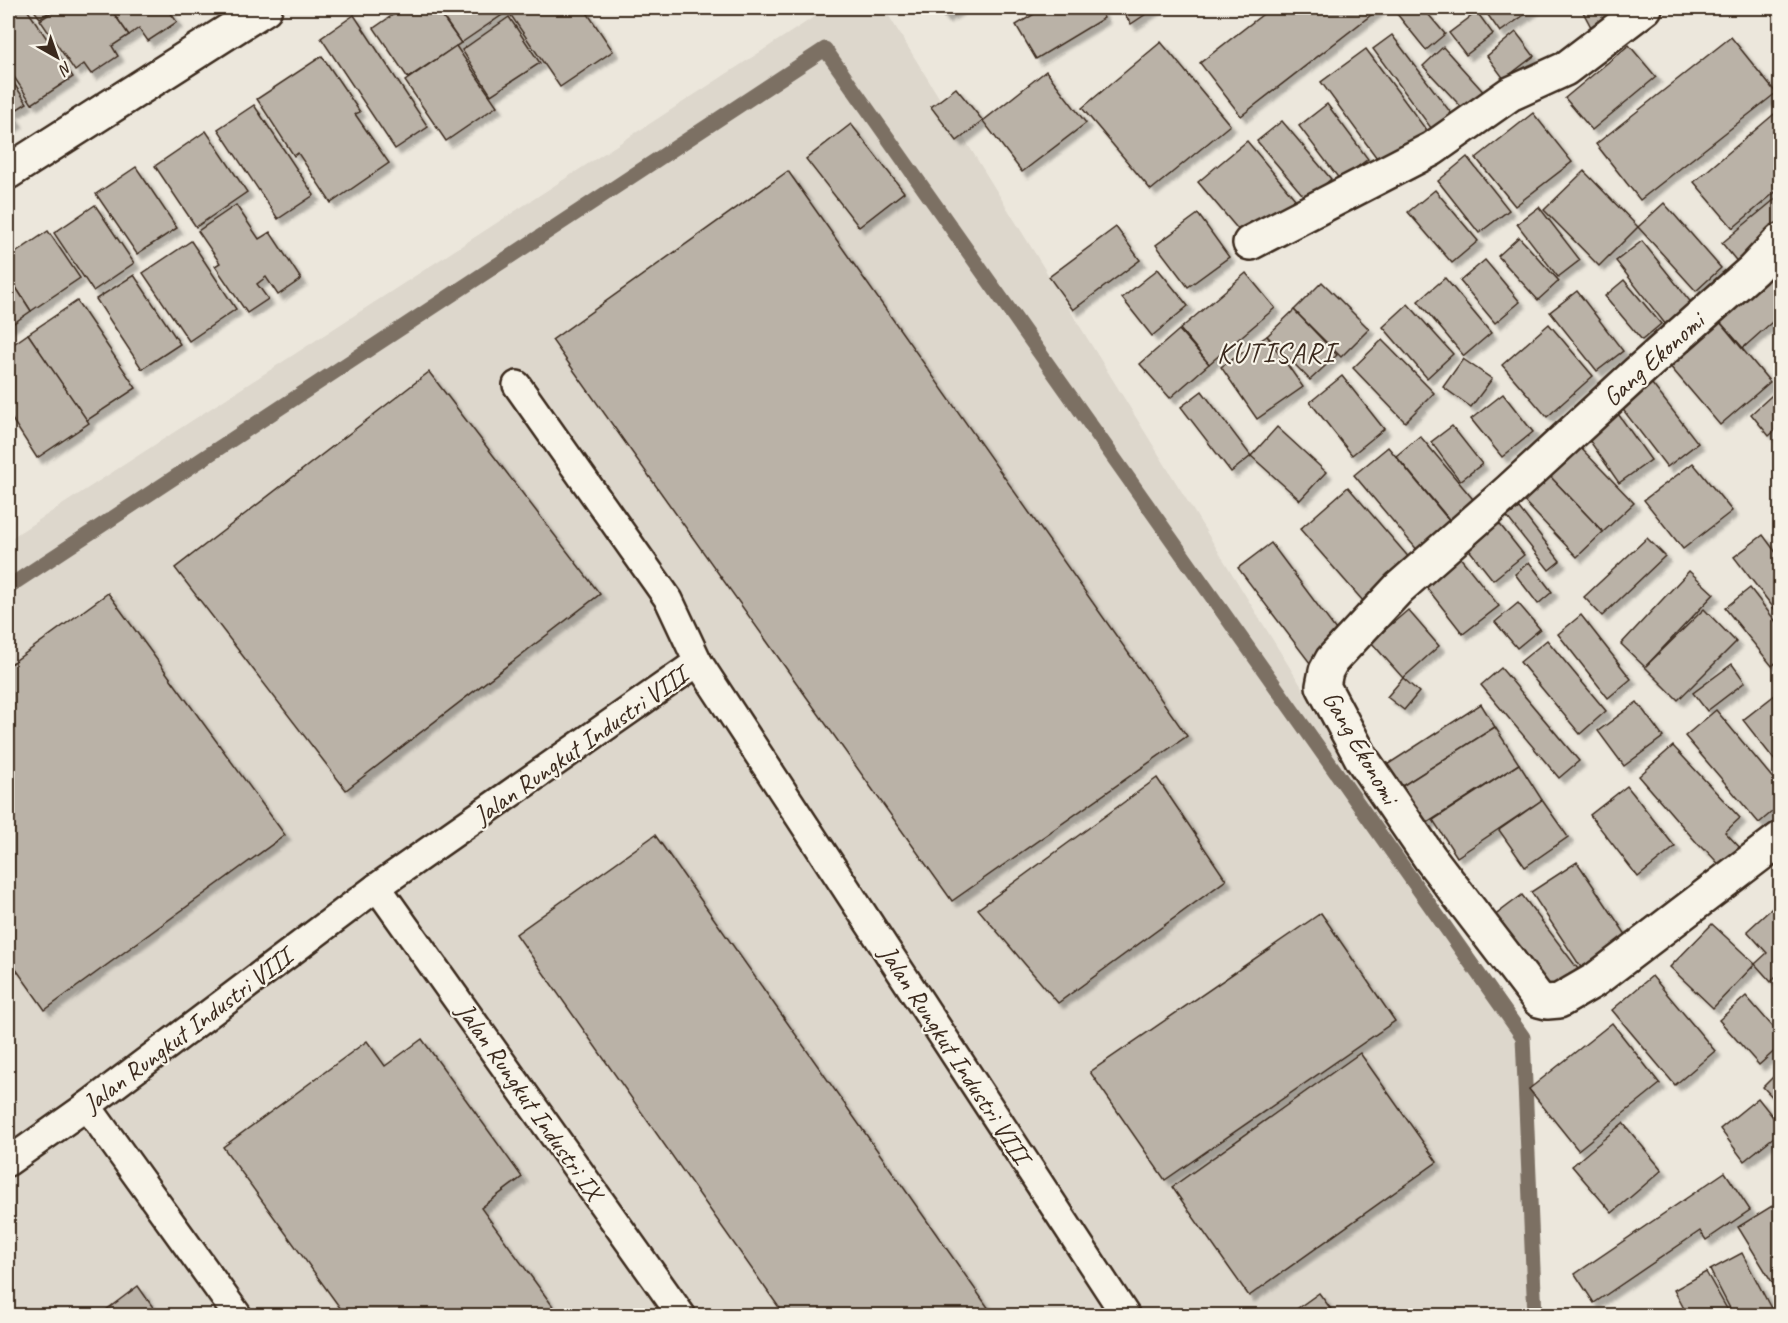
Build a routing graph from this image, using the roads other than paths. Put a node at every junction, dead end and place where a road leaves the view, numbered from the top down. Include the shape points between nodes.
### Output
1 (265, 8) edge
2 (1645, 8) edge
3 (8, 172) edge
4 (1780, 241) edge
5 (1250, 243) dead end
6 (517, 385) dead end
7 (698, 662) junction
8 (1780, 839) edge
9 (377, 887) junction
10 (87, 1106) junction
11 (8, 1162) edge
12 (238, 1316) edge
13 (682, 1316) edge
14 (1126, 1316) edge

1 - 3 street
2 - 5 street via 1565,69 1510,94 1432,149
4 - 8 street, Gang Ekonomi via 1753,270 1399,588 1332,660 1323,686 1362,759 1430,858 1539,1000 1559,1000 1595,980
6 - 7 lane via 669,600
7 - 9 lane, Jalan Rungkut Industri VIII
7 - 14 lane, Jalan Rungkut Industri VIII
9 - 10 lane, Jalan Rungkut Industri VIII
9 - 13 lane, Jalan Rungkut Industri IX
10 - 11 lane, Jalan Rungkut Industri VIII
10 - 12 lane

